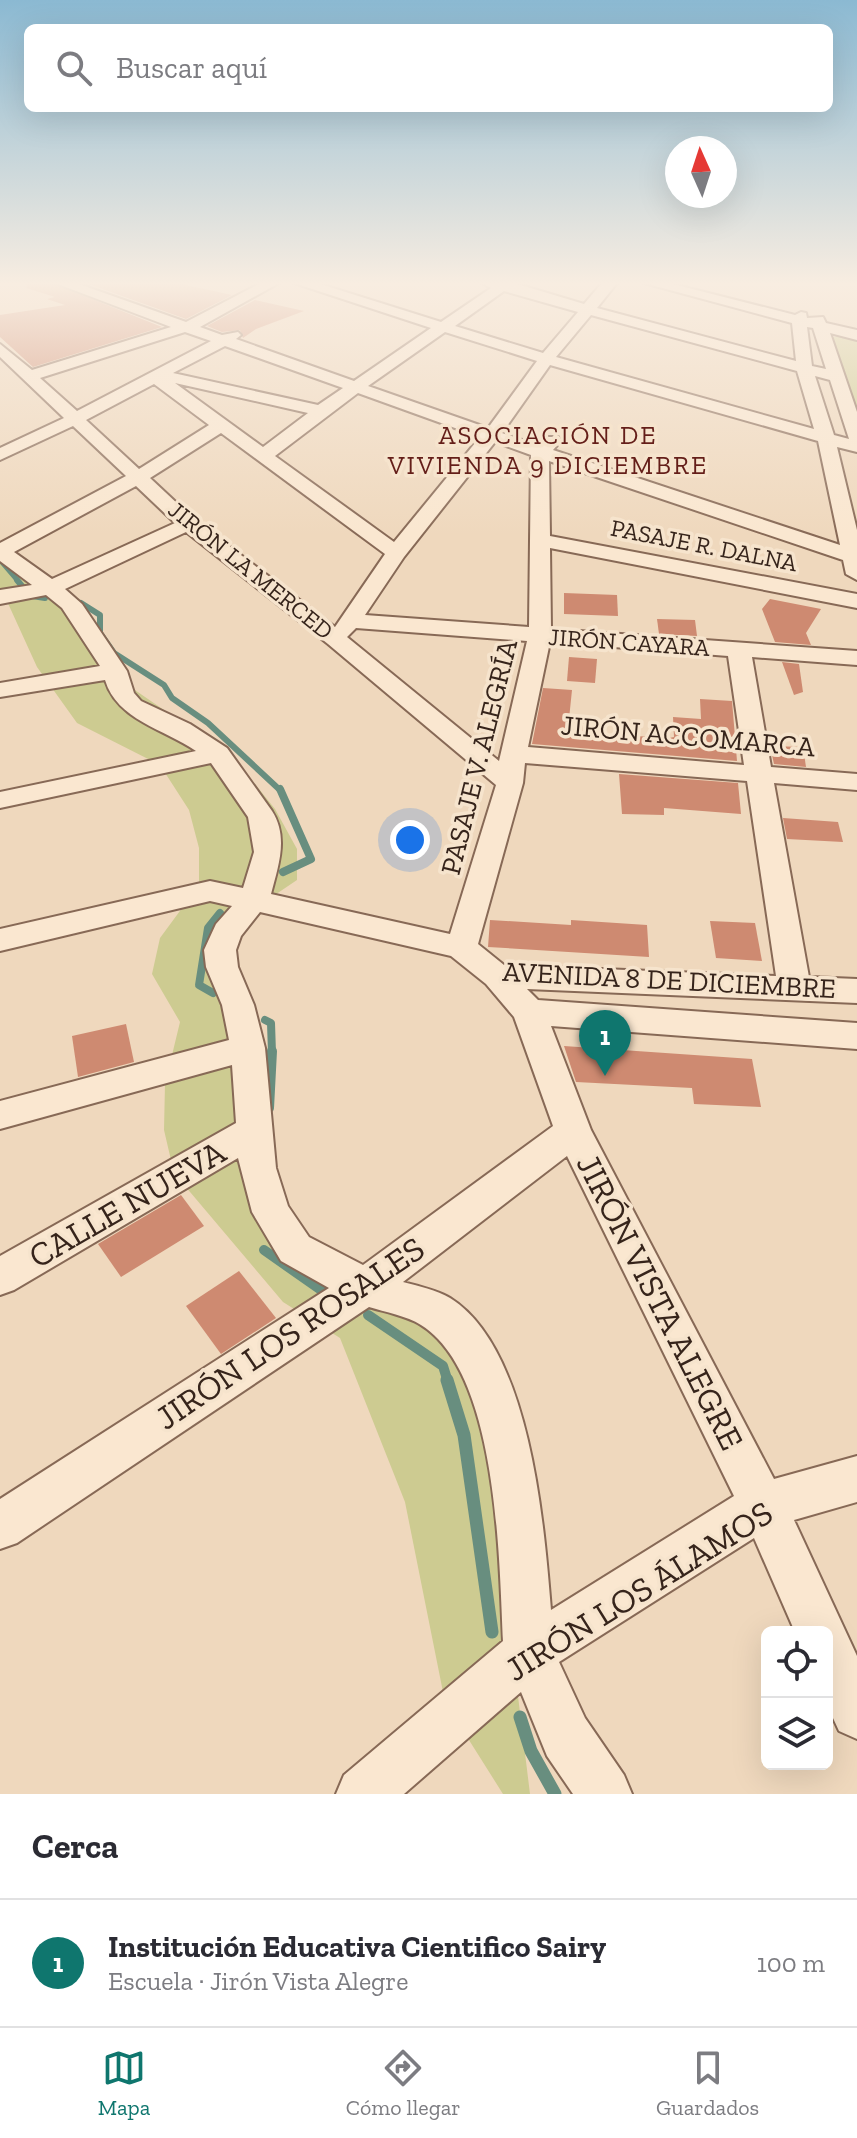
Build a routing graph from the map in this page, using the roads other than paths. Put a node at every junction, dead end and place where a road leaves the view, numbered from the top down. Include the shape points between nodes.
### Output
1 (19, 367) edge
2 (59, 367) edge
3 (170, 367) edge
4 (320, 367) edge
5 (388, 367) edge
6 (540, 367) edge
7 (573, 367) edge
8 (793, 367) edge
9 (805, 367) edge
10 (833, 367) edge
11 (805, 370) junction
12 (156, 375) junction
13 (29, 376) junction
14 (836, 377) junction
15 (365, 383) junction
16 (813, 398) junction
17 (845, 400) junction
18 (321, 411) junction
19 (77, 418) junction
20 (221, 425) junction
21 (496, 429) junction
22 (857, 438) edge
23 (826, 439) junction
24 (546, 446) junction
25 (857, 447) edge
26 (0, 455) edge
27 (265, 455) junction
28 (139, 477) junction
29 (188, 524) junction
30 (541, 540) junction
31 (855, 550) edge
32 (0, 551) edge
33 (396, 553) junction
34 (857, 577) edge
35 (51, 588) junction
36 (0, 597) edge
37 (857, 601) edge
38 (344, 630) junction
39 (540, 635) junction
40 (739, 651) junction
41 (857, 658) edge
42 (115, 671) junction
43 (0, 690) edge
44 (218, 754) junction
45 (513, 754) junction
46 (757, 775) junction
47 (857, 782) edge
48 (510, 783) junction
49 (0, 800) edge
50 (255, 898) junction
51 (0, 940) edge
52 (461, 947) junction
53 (497, 976) junction
54 (794, 986) junction
55 (857, 991) edge
56 (529, 1012) junction
57 (857, 1036) edge
58 (248, 1048) junction
59 (0, 1115) edge
60 (253, 1131) junction
61 (573, 1131) junction
62 (0, 1277) edge
63 (365, 1287) junction
64 (857, 1479) edge
65 (763, 1505) junction
66 (0, 1526) edge
67 (817, 1626) edge
68 (529, 1652) junction
69 (833, 1660) edge
70 (857, 1713) edge
71 (363, 1794) edge
72 (605, 1794) edge

1 - 13 street, JIRÓN LA MERCED
2 - 13 street
3 - 12 street
4 - 15 street
5 - 15 street
6 - 21 street
7 - 23 street
8 - 11 street
9 - 11 street
10 - 14 street
11 - 14 street
11 - 16 street
12 - 18 street
12 - 19 street
12 - 20 street
13 - 19 street, JIRÓN LA MERCED
14 - 17 street
15 - 18 street
15 - 21 street
16 - 17 street
16 - 23 street
17 - 22 street
18 - 27 street
19 - 26 street
19 - 28 street, JIRÓN LA MERCED
20 - 27 street
20 - 28 street
21 - 24 street
21 - 33 street
23 - 25 street
23 - 31 street
24 - 30 street, PASAJE V. ALEGRÍA
24 - 31 street
27 - 33 street
28 - 29 street, JIRÓN LA MERCED
28 - 32 street
29 - 35 street
29 - 38 street, JIRÓN LA MERCED
30 - 37 street, PASAJE R. DALNA
30 - 39 street, PASAJE V. ALEGRÍA
31 - 34 street
32 - 35 street
33 - 38 street
35 - 36 street
35 - 42 street via 71,604
38 - 39 street, JIRÓN CAYARA
38 - 48 street, JIRÓN LA MERCED
39 - 40 street, JIRÓN CAYARA
39 - 45 street, PASAJE V. ALEGRÍA
40 - 41 street, JIRÓN CAYARA
40 - 46 street
42 - 43 street
42 - 44 street via 122,695 132,706
44 - 49 street
44 - 50 street via 262,817 268,852
45 - 46 street, JIRÓN ACCOMARCA
45 - 48 street, PASAJE V. ALEGRÍA
46 - 47 street, JIRÓN ACCOMARCA
46 - 54 street
48 - 52 street, PASAJE V. ALEGRÍA
50 - 51 street, AVENIDA 8 DE DICIEMBRE via 210,891
50 - 52 street, AVENIDA 8 DE DICIEMBRE
50 - 58 street via 227,932 220,950
52 - 53 street, AVENIDA 8 DE DICIEMBRE
53 - 54 street, AVENIDA 8 DE DICIEMBRE
53 - 56 street, JIRÓN VISTA ALEGRE
54 - 55 street, AVENIDA 8 DE DICIEMBRE
56 - 57 street, AVENIDA 8 DE DICIEMBRE
56 - 61 street, JIRÓN VISTA ALEGRE
58 - 59 street
58 - 60 street
60 - 62 street, CALLE NUEVA
60 - 63 street via 257,1168 271,1212 295,1249
61 - 63 street, JIRÓN LOS ROSALES
61 - 65 street, JIRÓN VISTA ALEGRE
63 - 66 street, JIRÓN LOS ROSALES
63 - 68 street via 435,1311 474,1349 500,1416 511,1473 521,1530
64 - 65 street, JIRÓN LOS ÁLAMOS
65 - 67 street, JIRÓN VISTA ALEGRE
65 - 68 street, JIRÓN LOS ÁLAMOS
68 - 71 street, JIRÓN LOS ÁLAMOS
68 - 72 street via 566,1737
69 - 70 street

